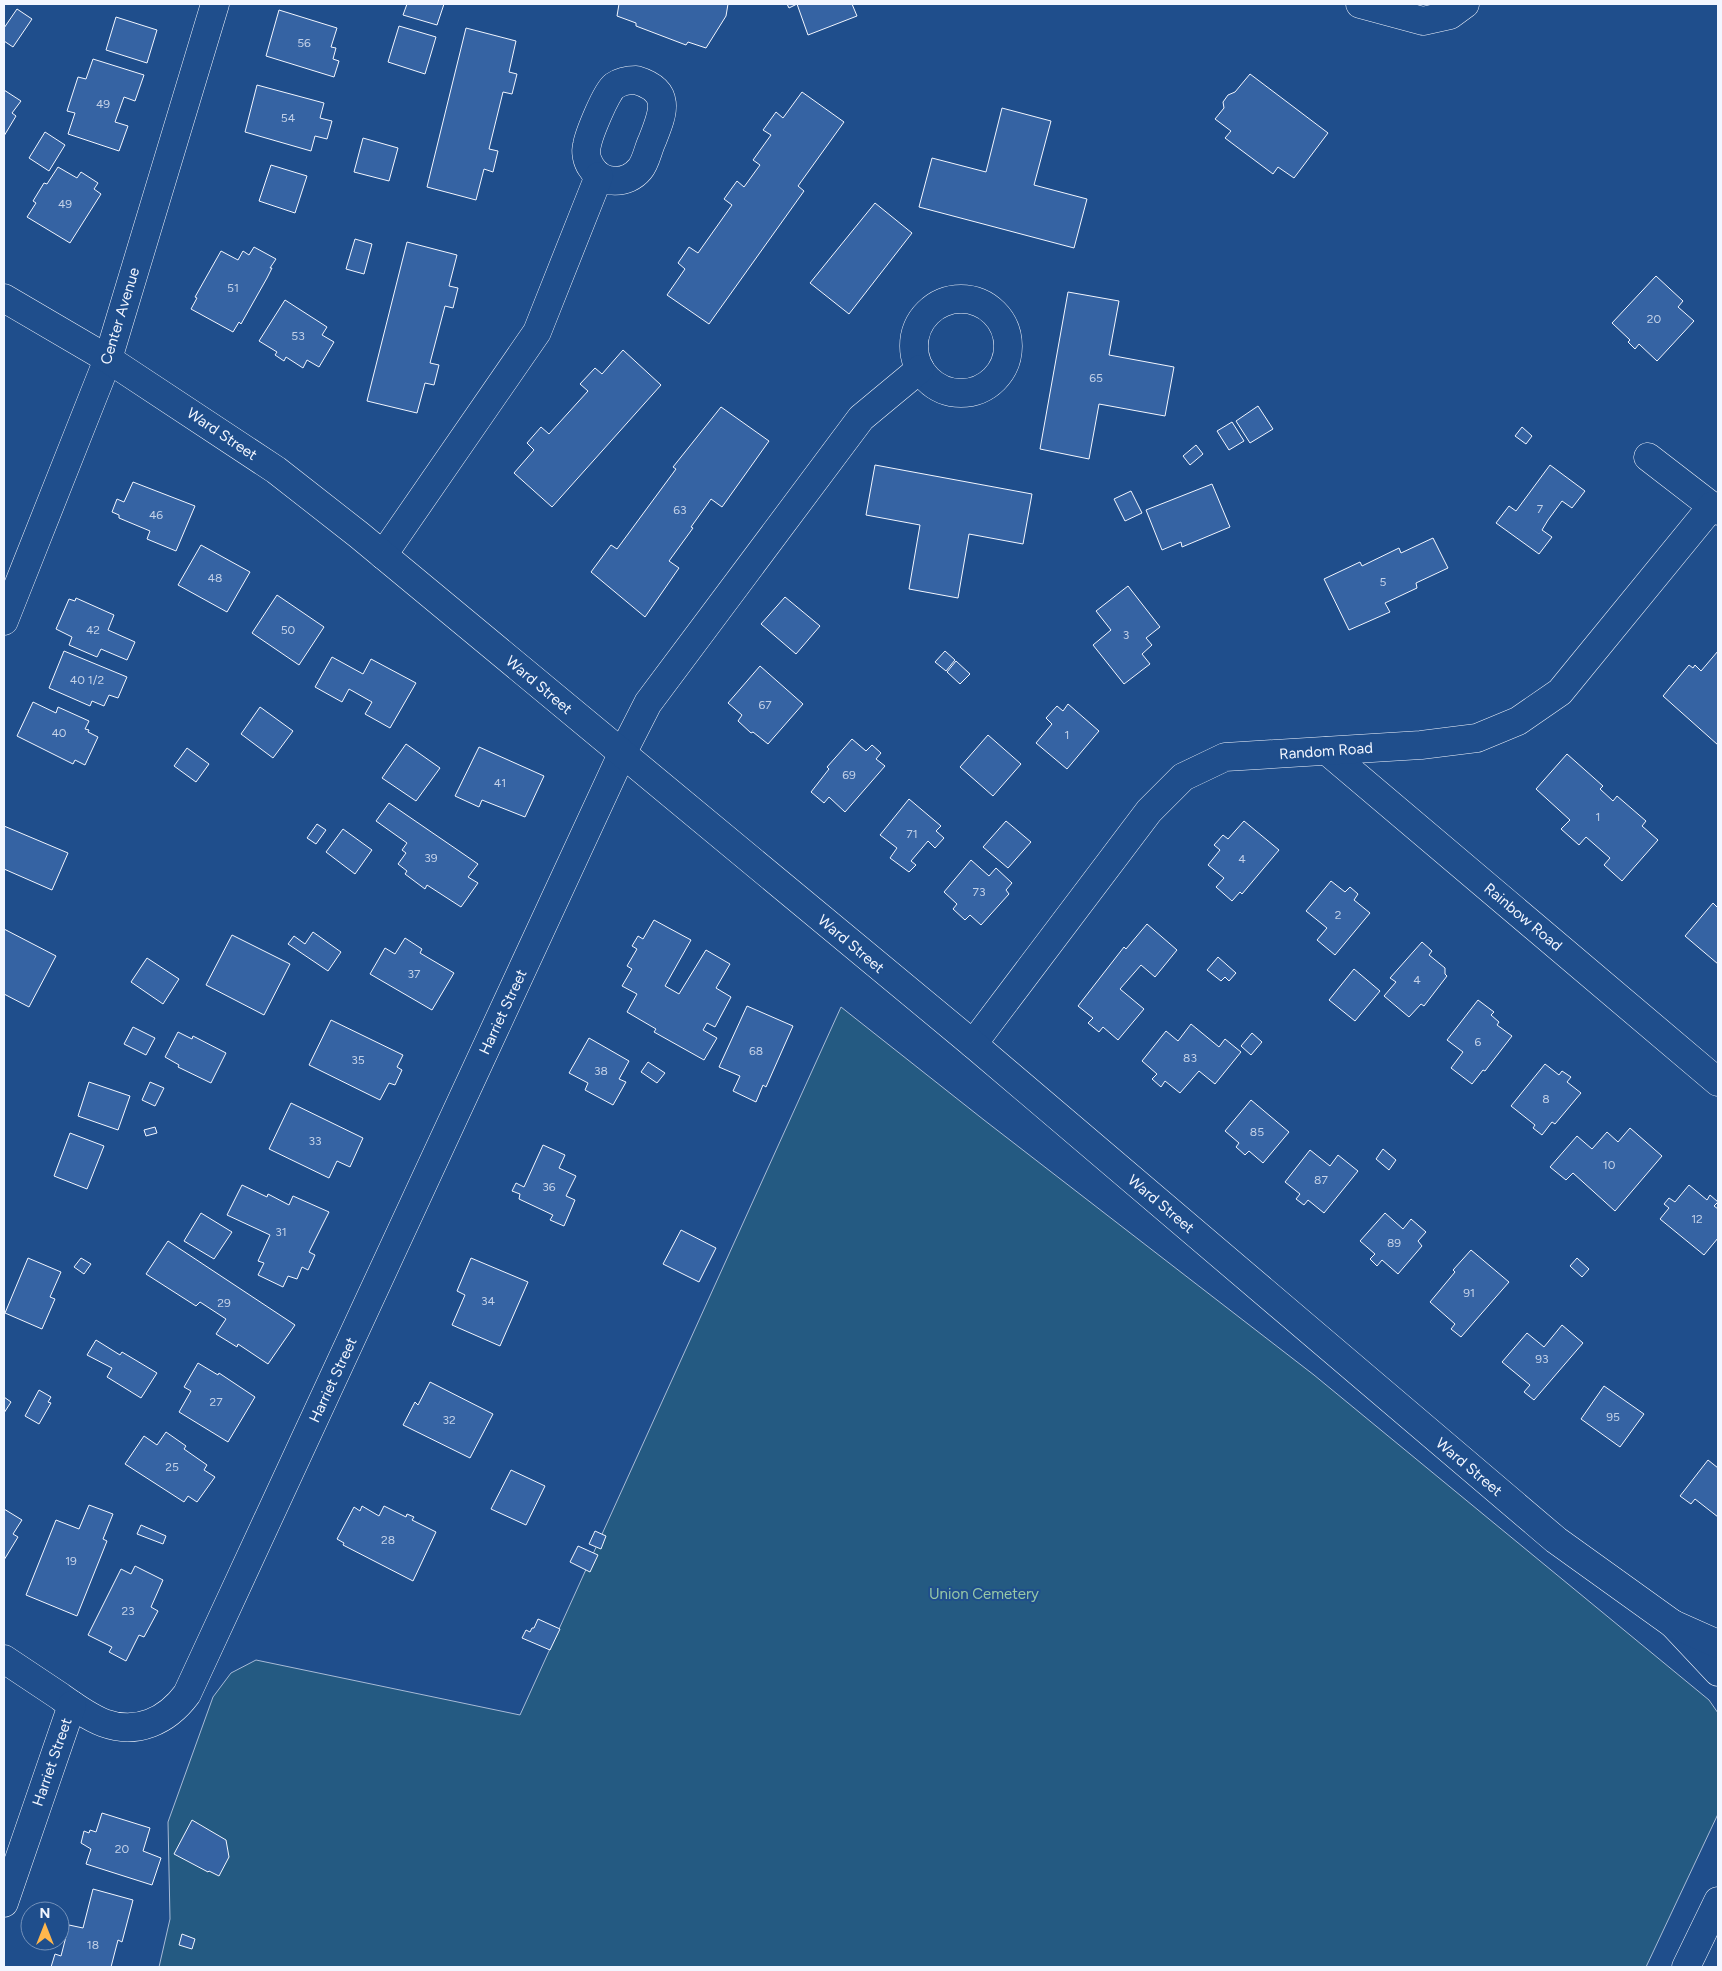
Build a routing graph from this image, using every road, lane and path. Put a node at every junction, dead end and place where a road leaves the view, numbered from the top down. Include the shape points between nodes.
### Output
1 (215, 4) edge
2 (1360, 4) edge
3 (1464, 4) edge
4 (599, 176) dead end
5 (4, 298) edge
6 (108, 359) junction
7 (920, 369) dead end
8 (1648, 457) dead end
9 (1715, 508) edge
10 (383, 555) junction
11 (4, 621) edge
12 (1327, 752) junction
13 (622, 754) junction
14 (973, 1044) junction
15 (1718, 1082) edge
16 (1673, 1624) junction
17 (1718, 1644) edge
18 (4, 1659) edge
19 (1718, 1672) edge
20 (72, 1705) junction
21 (1718, 1902) edge
22 (4, 1903) edge
23 (1686, 1967) edge

1 - 6 street, Center Avenue
2 - 3 street via 1423,21 1450,14
4 - 10 street via 537,332
5 - 6 street, Ward Street
6 - 10 street, Ward Street via 276,470
6 - 11 street, Center Avenue
7 - 13 street, Harriet Street via 861,418 648,703
8 - 9 street
9 - 12 street, Random Road via 1560,692 1518,721 1477,738
10 - 13 street, Ward Street
12 - 14 street, Random Road via 1225,757 1183,777 1149,811
12 - 15 street, Rainbow Road
13 - 14 street, Ward Street
13 - 20 street, Harriet Street via 187,1694 167,1716 138,1727 103,1723
14 - 16 street, Ward Street via 1556,1540
16 - 17 street, Ward Street
16 - 19 street, Ward Street
18 - 20 street
20 - 22 street, Harriet Street
21 - 23 street

